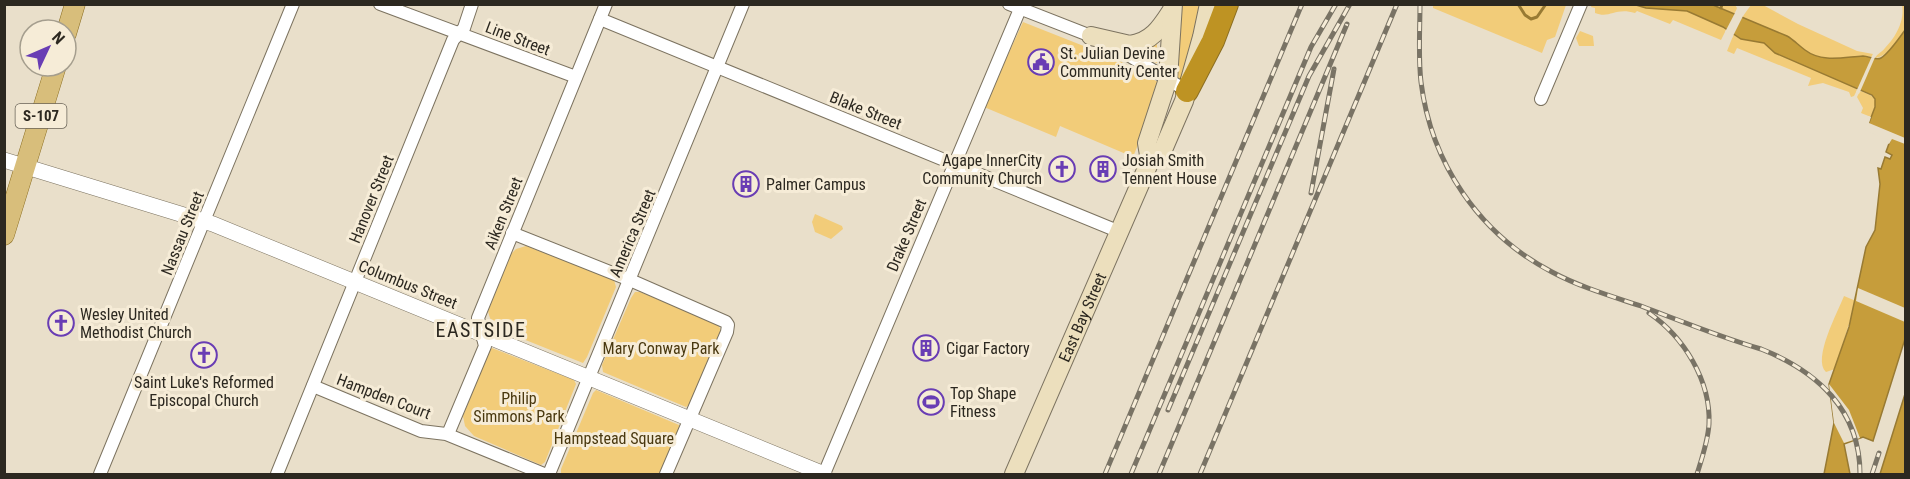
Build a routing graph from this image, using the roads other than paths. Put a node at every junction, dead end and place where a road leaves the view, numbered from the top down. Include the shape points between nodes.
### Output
1 (292, 4) edge
2 (380, 4) edge
3 (472, 4) edge
4 (606, 4) edge
5 (743, 4) edge
6 (1209, 4) edge
7 (1227, 4) edge
8 (1581, 4) edge
9 (1173, 6) edge
10 (1015, 7) edge
11 (600, 19) junction
12 (459, 33) junction
13 (1090, 36) junction
14 (718, 68) junction
15 (576, 77) junction
16 (52, 78) edge
17 (1178, 85) junction
18 (1541, 99) dead end
19 (4, 160) edge
20 (954, 164) junction
21 (25, 166) junction
22 (205, 221) junction
23 (1120, 232) junction
24 (512, 233) junction
25 (4, 235) edge
26 (630, 280) junction
27 (355, 282) junction
28 (482, 334) junction
29 (589, 378) junction
30 (313, 386) junction
31 (690, 420) junction
32 (448, 435) junction
33 (100, 474) edge
34 (277, 474) edge
35 (544, 474) edge
36 (549, 474) edge
37 (666, 474) edge
38 (824, 474) edge
39 (1014, 474) edge

1 - 22 street, Nassau Street
2 - 12 street, Line Street
3 - 12 street, Hanover Street
4 - 11 street, Aiken Street
5 - 14 street, America Street
6 - 17 main road
7 - 17 highway via 1213,41
8 - 18 street
9 - 13 main road via 1153,36 1137,44
9 - 17 main road
10 - 13 street
10 - 20 street, Drake Street
11 - 14 street, Blake Street
11 - 15 street, Aiken Street
12 - 15 street, Line Street
12 - 27 street, Hanover Street
13 - 17 street
14 - 20 street, Blake Street
14 - 26 street, America Street
15 - 24 street, Aiken Street
16 - 21 main road, S-107
17 - 23 main road, East Bay Street via 1162,152 1150,161
19 - 21 street, Columbus Street
20 - 23 street, Blake Street
20 - 38 street, Drake Street
21 - 22 street, Columbus Street
21 - 25 main road, S-107
22 - 27 street, Columbus Street
22 - 33 street, Nassau Street
23 - 39 main road, East Bay Street
24 - 26 street
24 - 28 street, Aiken Street via 478,318
26 - 29 street, America Street
26 - 31 street via 728,325
27 - 28 street, Columbus Street
27 - 30 street, Hanover Street
28 - 29 street, Columbus Street
28 - 32 street, Aiken Street via 483,350
29 - 31 street, Columbus Street
29 - 36 street, America Street
30 - 32 street, Hampden Court via 421,431
30 - 34 street, Hanover Street
31 - 37 street
31 - 38 street, Columbus Street
32 - 35 street, Hampden Court

